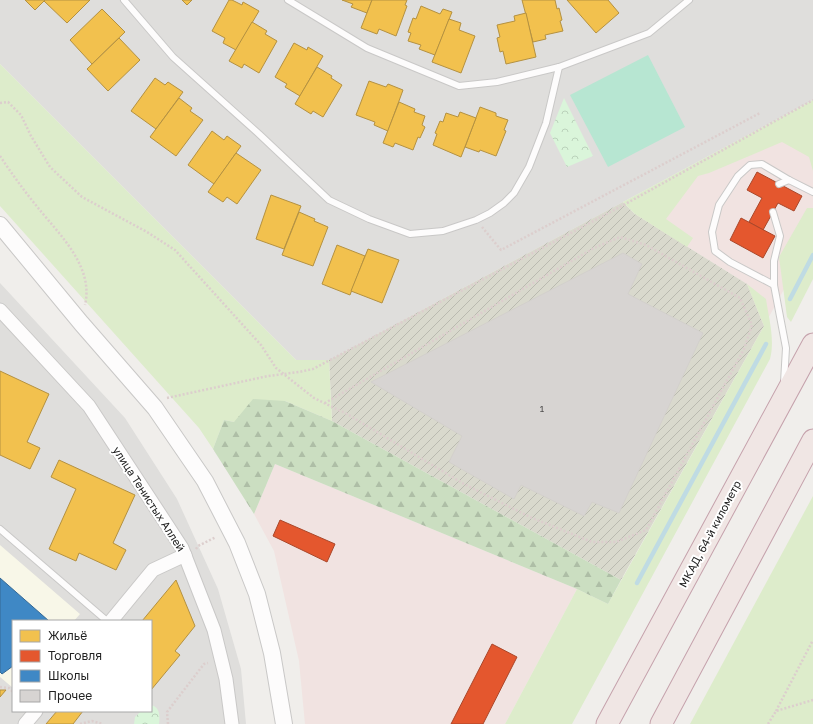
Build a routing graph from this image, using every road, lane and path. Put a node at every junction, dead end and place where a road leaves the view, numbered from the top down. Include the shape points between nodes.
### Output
1 (124, 0) edge
2 (288, 0) edge
3 (689, 0) edge
4 (559, 67) junction
5 (813, 100) edge
6 (0, 103) edge
7 (760, 112) dead end
8 (0, 156) edge
9 (789, 180) junction
10 (780, 184) dead end
11 (813, 192) edge
12 (773, 212) dead end
13 (476, 220) junction
14 (0, 225) edge
15 (774, 285) junction
16 (0, 310) edge
17 (81, 323) junction
18 (813, 344) edge
19 (284, 374) junction
20 (167, 398) dead end
21 (783, 400) junction
22 (325, 403) junction
23 (813, 440) edge
24 (0, 529) edge
25 (185, 555) junction
26 (106, 620) edge
27 (111, 620) edge
28 (813, 640) edge
29 (221, 658) junction
30 (0, 687) edge
31 (12, 691) edge
32 (813, 700) edge
33 (776, 711) junction
34 (35, 712) edge
35 (282, 720) edge
36 (25, 724) edge
37 (80, 724) edge
38 (103, 724) edge
39 (168, 724) edge
40 (232, 724) edge
41 (607, 724) edge
42 (661, 724) edge
43 (768, 724) edge

1 - 13 lane via 173,57 329,200 369,219 410,234 443,231
2 - 4 lane via 367,48 459,86 497,82
3 - 4 lane via 650,33
4 - 13 lane via 546,123 529,167 514,193 490,213
5 - 19 path via 620,207 313,368
6 - 19 path via 8,102 20,115 50,167 82,197 148,232 175,250 261,345 276,368
7 - 13 path via 501,250
8 - 17 path via 65,239 83,272 87,296
9 - 10 lane
9 - 11 lane
9 - 15 lane via 762,164 750,165 738,176 719,205 712,232 715,250 730,262
12 - 15 lane via 780,236 774,261
14 - 17 street
15 - 21 lane via 786,348
16 - 25 street, улица Тенистых Аллей via 89,406
17 - 35 street via 155,408 209,488 237,543 257,594 272,652
18 - 21 highway, МКАД, 64-й километр
19 - 20 path
19 - 22 path via 314,398
21 - 41 highway, МКАД, 64-й километр
22 - 22 path via 464,484 530,517 592,542 616,542 646,530 744,349 752,325 740,298 646,245 620,237 594,248
23 - 42 highway
24 - 26 lane
25 - 27 street via 153,570
25 - 29 street, улица Тенистых Аллей via 214,630
28 - 33 path
29 - 39 path via 204,664 167,712
29 - 40 street, улица Тенистых Аллей
30 - 31 path
32 - 33 path
33 - 43 path
34 - 36 street
37 - 38 path via 92,721

